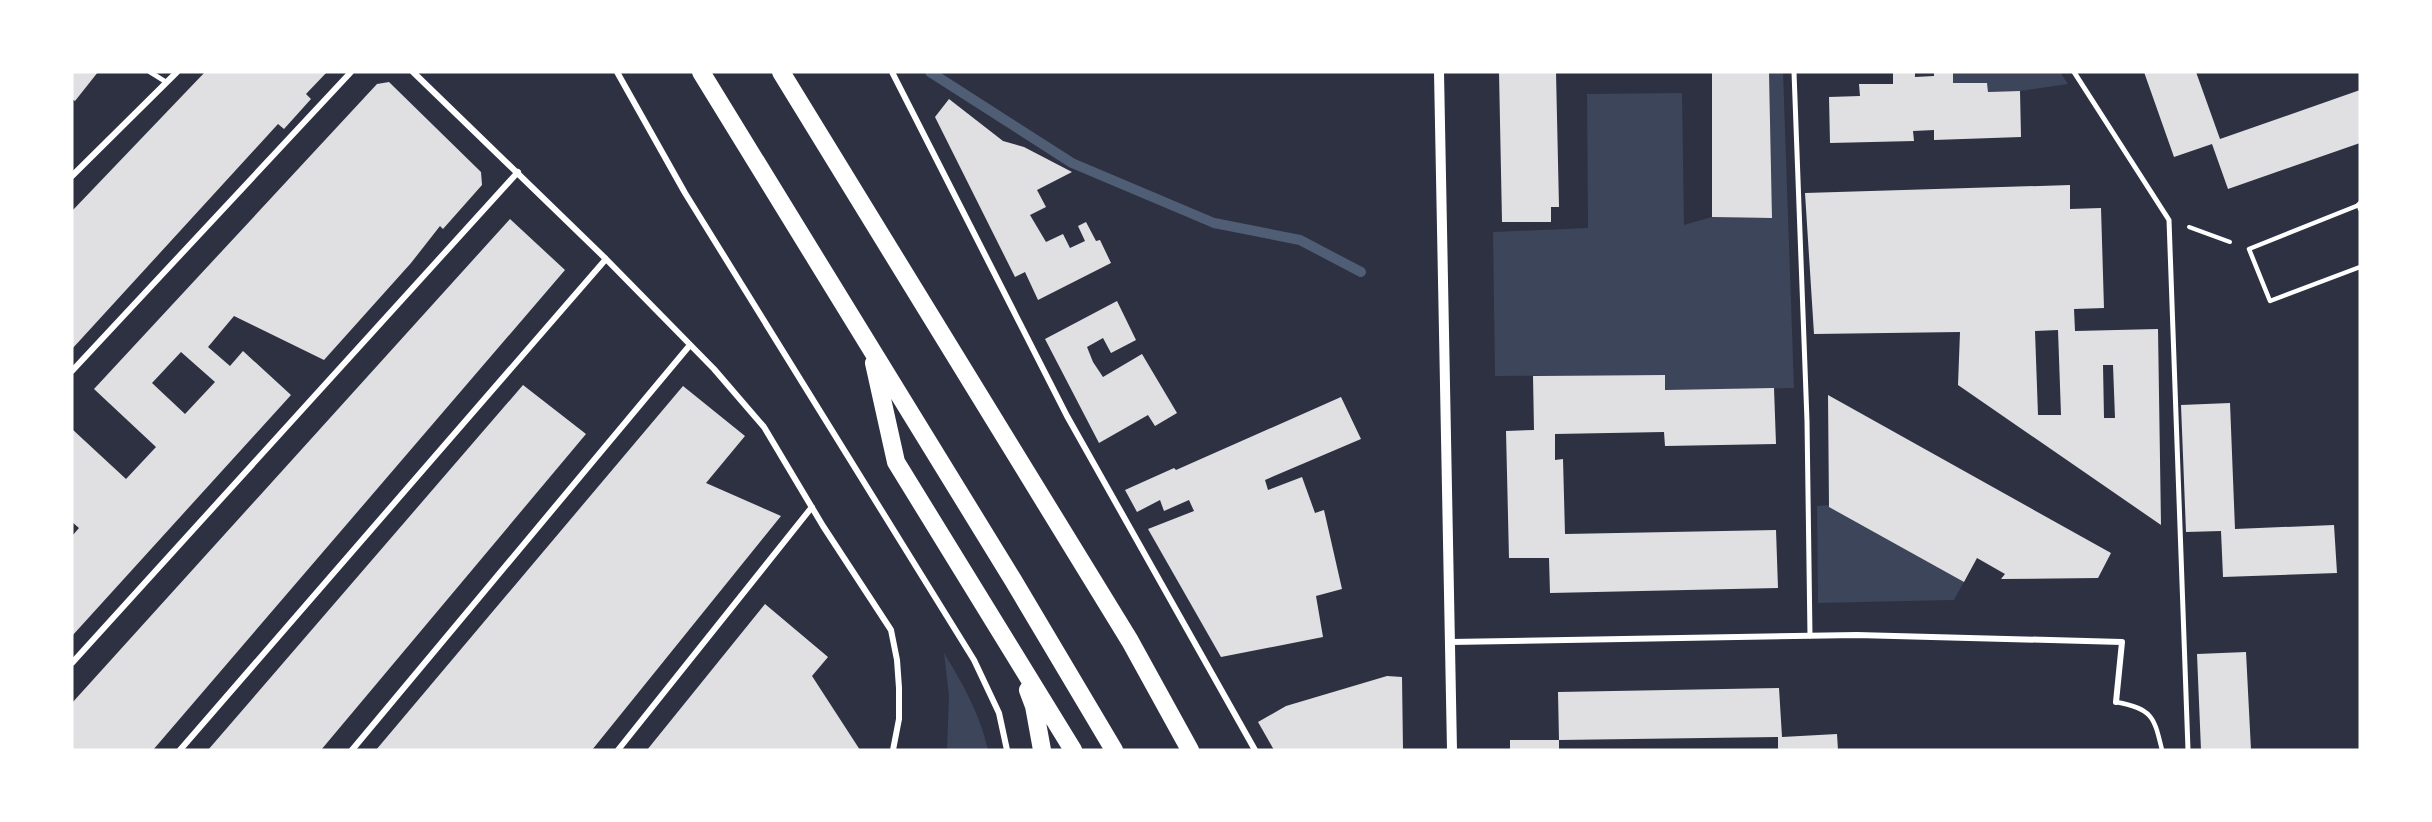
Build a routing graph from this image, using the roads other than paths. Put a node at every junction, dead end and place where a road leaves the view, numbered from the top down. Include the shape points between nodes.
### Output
1 (150, 72) edge
2 (177, 72) edge
3 (351, 72) edge
4 (413, 72) edge
5 (617, 72) edge
6 (701, 72) edge
7 (781, 72) edge
8 (892, 72) edge
9 (1439, 72) edge
10 (1794, 72) edge
11 (2074, 72) edge
12 (166, 82) junction
13 (518, 172) junction
14 (72, 176) edge
15 (2360, 206) edge
16 (606, 259) junction
17 (2360, 267) edge
18 (690, 345) junction
19 (871, 348) junction
20 (72, 370) edge
21 (812, 507) junction
22 (1810, 636) junction
23 (1450, 642) junction
24 (1015, 655) junction
25 (72, 663) edge
26 (2116, 702) joint
27 (180, 750) edge
28 (352, 750) edge
29 (618, 750) edge
30 (893, 750) edge
31 (1008, 750) edge
32 (1042, 750) edge
33 (1073, 750) edge
34 (1114, 750) edge
35 (1190, 750) edge
36 (1255, 750) edge
37 (1452, 750) edge
38 (2162, 750) edge
39 (2188, 750) edge

1 - 12 street
2 - 12 street
3 - 20 street
4 - 13 street
5 - 31 street via 685,193 974,660 999,713
6 - 19 highway
7 - 35 highway via 1130,641
8 - 36 street via 1066,416
9 - 23 street
10 - 22 street via 1807,421
11 - 39 street via 2169,220
12 - 14 street
13 - 16 street
13 - 25 street
15 - 17 lane via 2249,249 2270,301
16 - 18 street
16 - 27 street
18 - 21 street via 764,427
18 - 28 street
19 - 24 highway via 897,462
19 - 34 highway
21 - 29 street
21 - 30 street via 891,630 897,660 899,719
22 - 23 street
22 - 26 street via 2122,642
23 - 37 street
24 - 32 highway via 1034,706
24 - 33 highway
26 - 38 lane via 2137,706 2154,719

